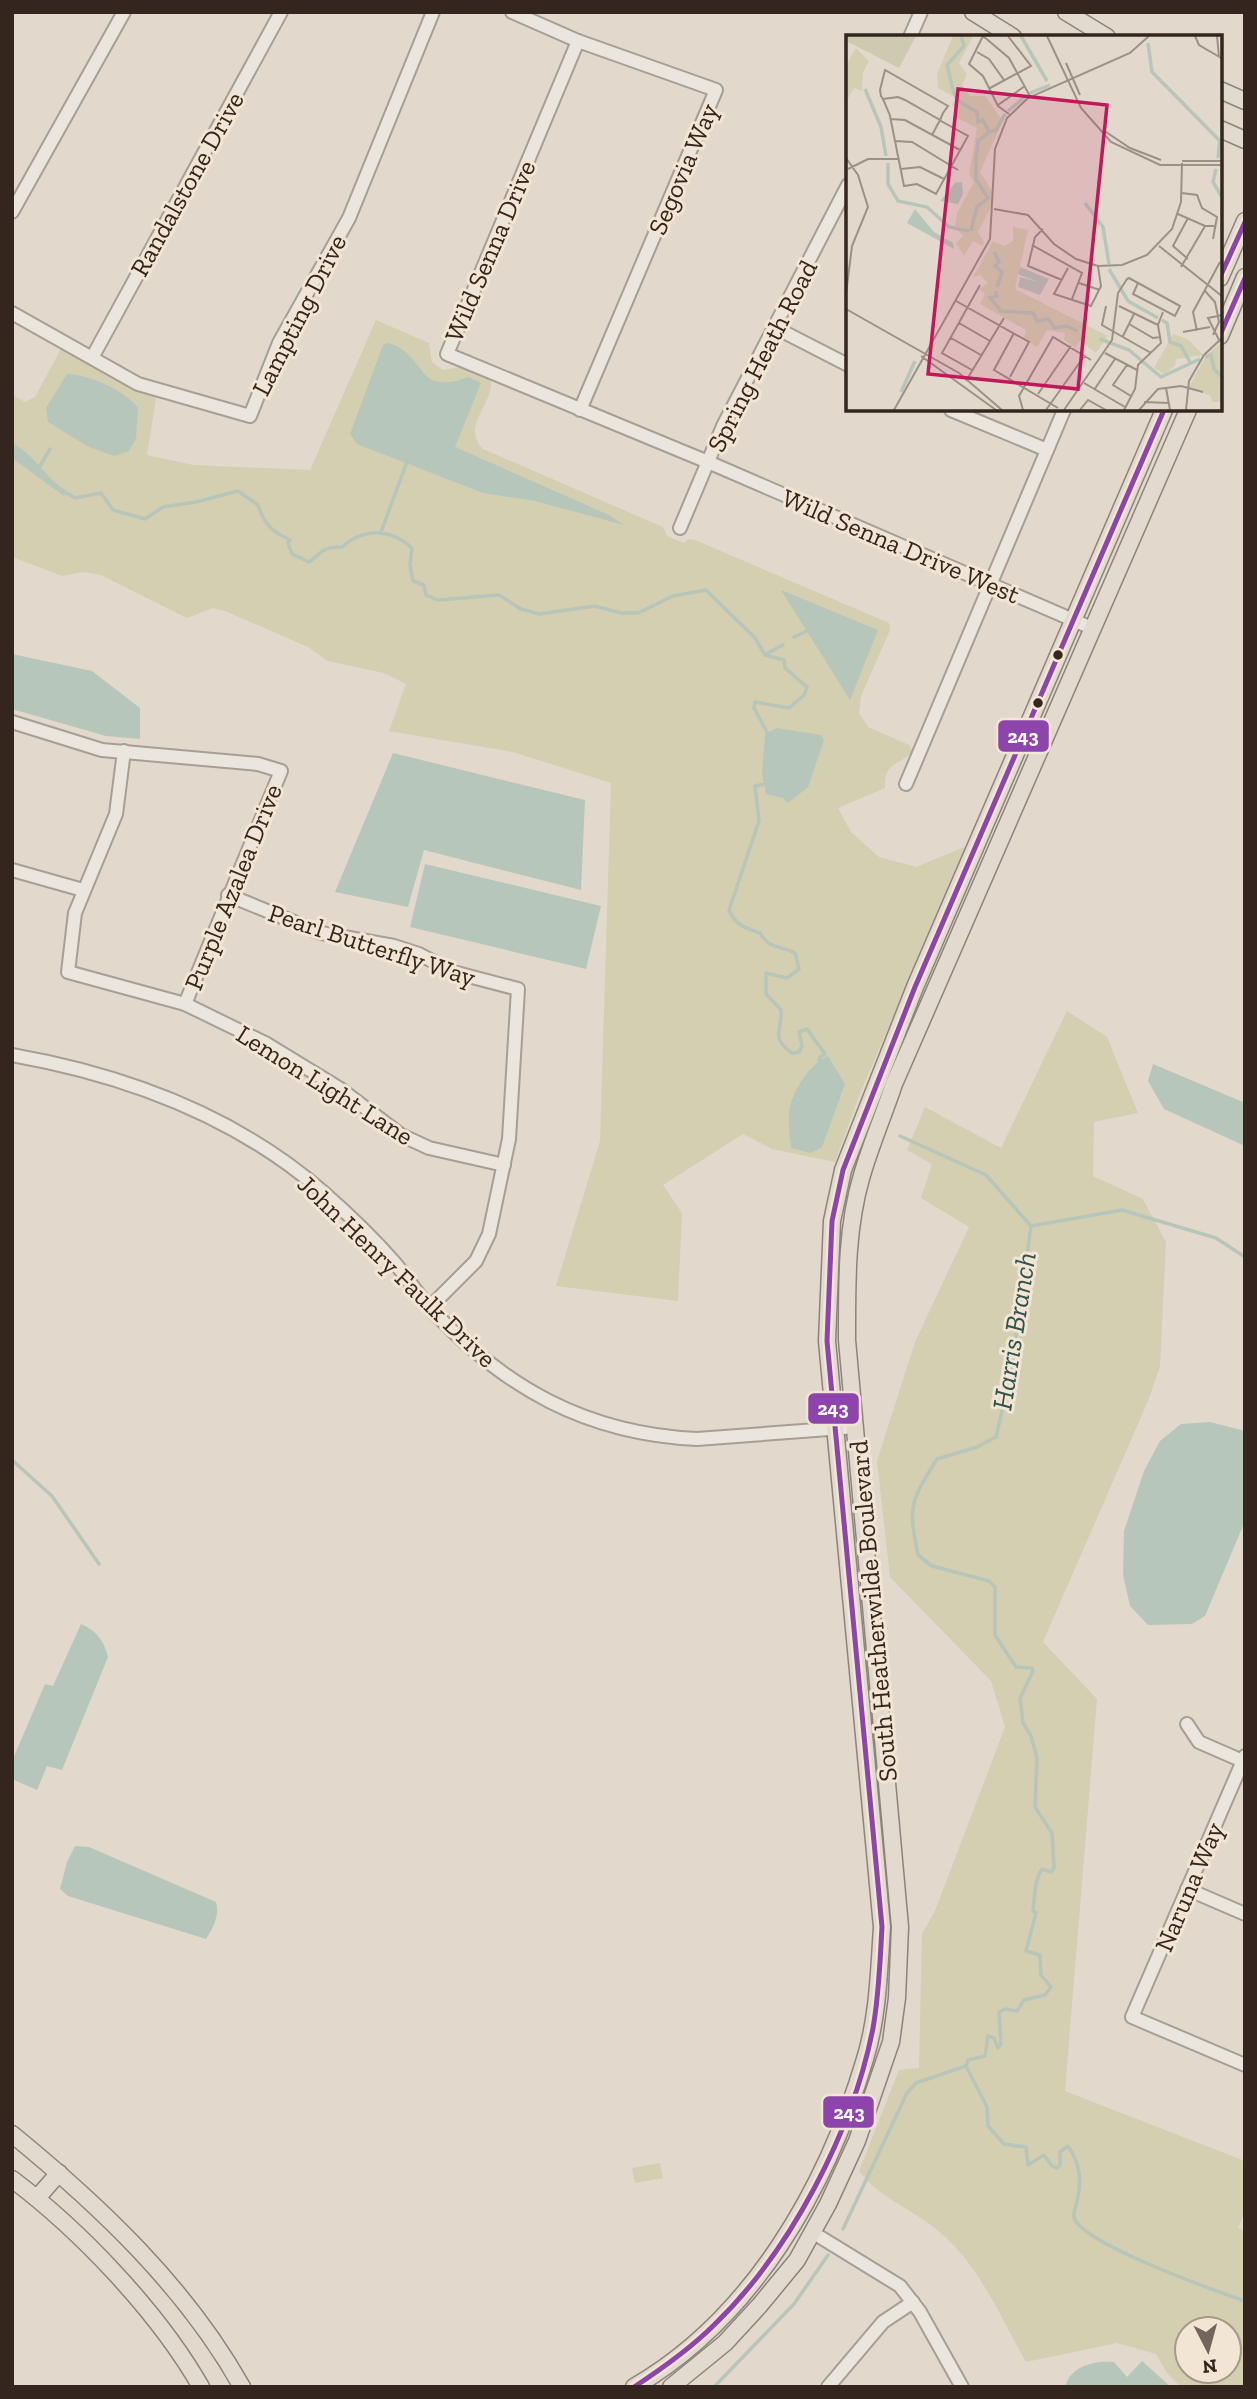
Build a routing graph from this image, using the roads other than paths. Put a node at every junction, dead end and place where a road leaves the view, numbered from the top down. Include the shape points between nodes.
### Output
1 (124, 12) edge
2 (281, 12) edge
3 (433, 12) edge
4 (512, 12) edge
5 (921, 12) edge
6 (974, 12) edge
7 (1066, 12) edge
8 (911, 35) edge
9 (1010, 35) edge
10 (1105, 35) edge
11 (578, 41) junction
12 (1222, 91) edge
13 (1243, 99) edge
14 (1222, 130) edge
15 (1245, 140) edge
16 (843, 207) edge
17 (12, 212) edge
18 (1245, 221) edge
19 (1222, 273) edge
20 (1245, 277) edge
21 (12, 313) edge
22 (774, 327) junction
23 (1222, 331) edge
24 (93, 356) junction
25 (846, 364) edge
26 (580, 410) junction
27 (953, 411) edge
28 (1064, 411) edge
29 (1164, 411) edge
30 (1188, 411) edge
31 (1047, 450) junction
32 (708, 462) junction
33 (680, 528) dead end
34 (990, 585) junction
35 (1073, 619) junction
36 (1094, 629) junction
37 (12, 722) edge
38 (124, 751) junction
39 (906, 784) dead end
40 (12, 870) edge
41 (83, 890) junction
42 (228, 895) junction
43 (915, 987) junction
44 (934, 997) junction
45 (185, 1004) junction
46 (12, 1055) edge
47 (505, 1165) junction
48 (430, 1307) junction
49 (856, 1427) junction
50 (835, 1429) junction
51 (1187, 1724) dead end
52 (1244, 1760) edge
53 (895, 1860) junction
54 (878, 1862) junction
55 (1187, 1889) junction
56 (1245, 1914) edge
57 (1245, 2065) edge
58 (12, 2134) edge
59 (59, 2173) junction
60 (12, 2179) edge
61 (37, 2198) junction
62 (812, 2232) junction
63 (913, 2302) junction
64 (642, 2383) edge
65 (202, 2387) edge
66 (242, 2387) edge
67 (665, 2387) edge
68 (671, 2387) edge
69 (828, 2387) edge
70 (962, 2387) edge

1 - 17 street
2 - 24 street, Randalstone Drive
3 - 24 street, Lampting Drive via 349,218 279,343 250,416 138,384
4 - 11 street, Segovia Way
5 - 8 street
6 - 9 main road
7 - 10 main road
11 - 26 street, Wild Senna Drive via 447,354
11 - 26 street, Segovia Way via 716,90
12 - 13 main road
14 - 15 main road
16 - 22 street, Spring Heath Road
18 - 19 main road
20 - 23 main road
21 - 24 street, Lampting Drive
22 - 25 street
22 - 32 street, Spring Heath Road
26 - 32 street, Wild Senna Drive
27 - 31 street
28 - 31 street
29 - 35 main road, South Heatherwilde Boulevard
30 - 36 main road, South Heatherwilde Boulevard
31 - 34 street
32 - 33 street, Spring Heath Road
32 - 34 street, Wild Senna Drive West
34 - 35 street, Wild Senna Drive West
34 - 39 street
35 - 36 street, Wild Senna Drive West
35 - 43 main road, South Heatherwilde Boulevard
36 - 44 main road, South Heatherwilde Boulevard
37 - 38 street via 102,750
38 - 41 street via 116,814
38 - 42 street, Purple Azalea Drive via 258,764 281,771
40 - 41 street
41 - 45 street, Lemon Light Lane via 71,934 68,972
42 - 45 street, Purple Azalea Drive
42 - 47 street, Pearl Butterfly Way via 321,933 394,946 453,972 518,989
43 - 44 main road
43 - 50 main road, South Heatherwilde Boulevard via 843,1170 832,1221 827,1341
44 - 49 main road, South Heatherwilde Boulevard via 894,1084 862,1176 852,1225 847,1340
45 - 47 street, Lemon Light Lane via 267,1044 339,1088 401,1135 429,1148
46 - 48 street, John Henry Faulk Drive via 69,1065 125,1082 178,1101 242,1135 321,1191 393,1261
47 - 48 street via 489,1234 476,1261
48 - 50 street, John Henry Faulk Drive via 486,1363 530,1392 568,1413 624,1431 697,1439
49 - 50 street, John Henry Faulk Drive
49 - 53 main road, South Heatherwilde Boulevard
50 - 54 main road, South Heatherwilde Boulevard
51 - 52 street via 1199,1742
52 - 55 street, Naruna Way
53 - 54 main road
53 - 62 main road, South Heatherwilde Boulevard via 900,1935 891,2042 857,2141
54 - 64 main road, South Heatherwilde Boulevard via 882,1927 878,1994 866,2057 811,2193 745,2293 711,2330
55 - 56 street
55 - 57 street, Naruna Way via 1132,2017
58 - 59 main road
59 - 61 main road
59 - 66 main road via 149,2260 221,2350
60 - 61 main road
61 - 65 main road via 133,2293
62 - 63 street via 884,2274
62 - 68 main road, South Heatherwilde Boulevard via 797,2260 760,2305 725,2343
63 - 69 street via 883,2322
63 - 70 street
64 - 67 street

